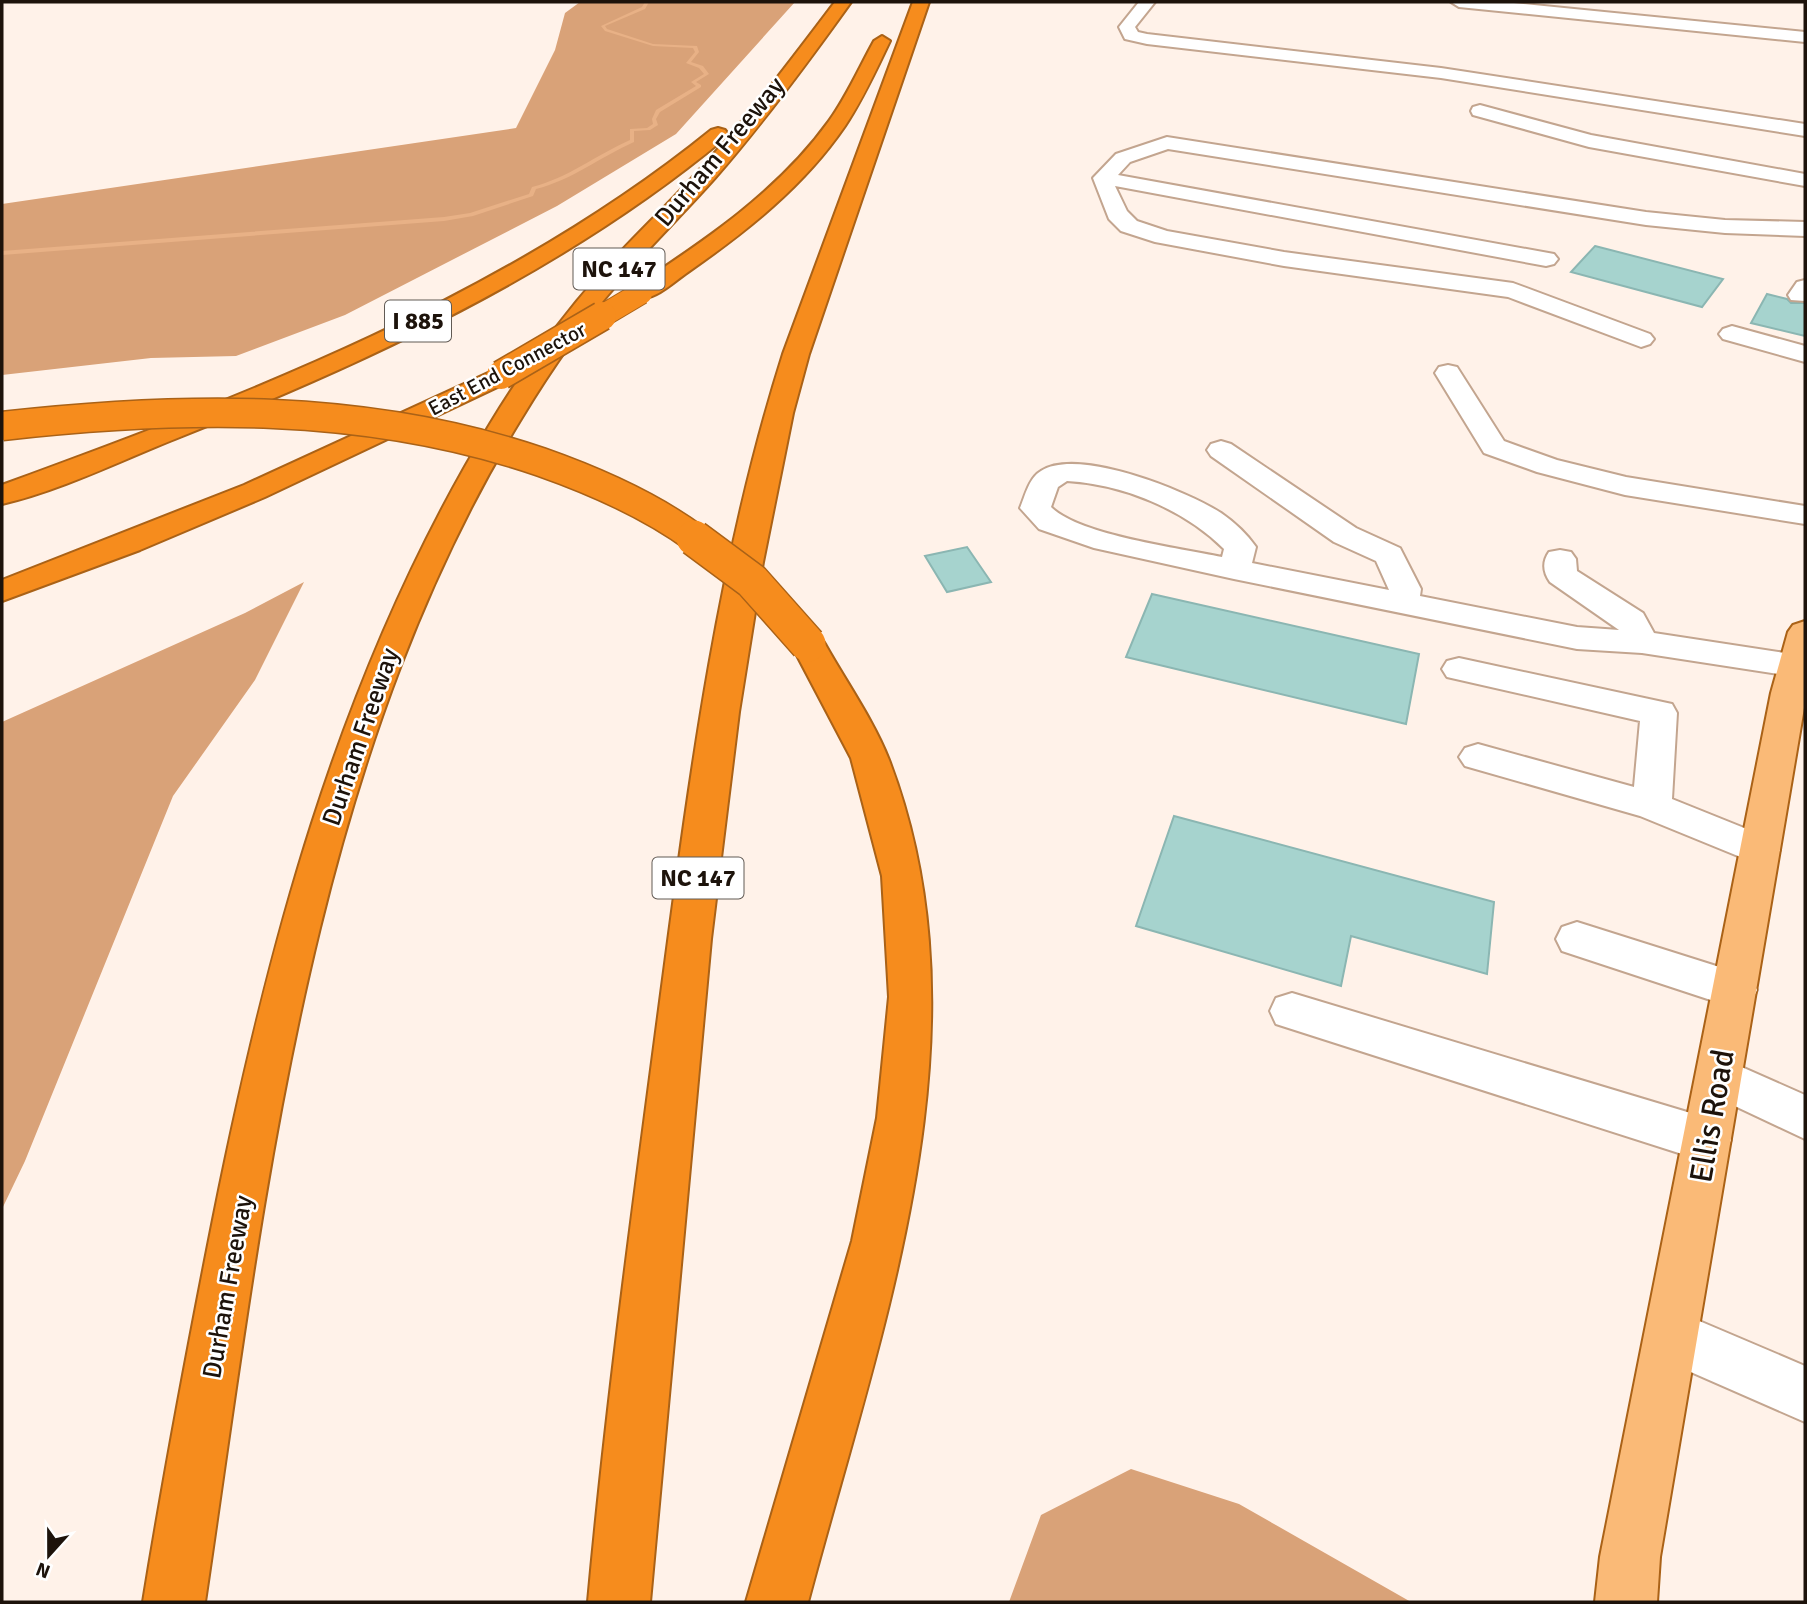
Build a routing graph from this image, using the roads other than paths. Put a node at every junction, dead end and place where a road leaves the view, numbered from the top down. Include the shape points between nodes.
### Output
1 (843, 2) edge
2 (921, 2) edge
3 (1147, 2) edge
4 (1459, 2) edge
5 (1610, 2) edge
6 (1704, 19) junction
7 (1805, 23) edge
8 (889, 26) dead end
9 (1805, 37) edge
10 (790, 70) junction
11 (1618, 101) junction
12 (1480, 111) dead end
13 (1805, 114) edge
14 (1805, 130) edge
15 (1104, 178) junction
16 (1805, 180) edge
17 (1595, 213) junction
18 (1805, 229) edge
19 (1546, 258) junction
20 (1513, 290) junction
21 (1732, 334) dead end
22 (1641, 339) dead end
23 (1805, 355) edge
24 (1448, 373) dead end
25 (2, 426) edge
26 (1220, 450) dead end
27 (2, 495) edge
28 (1805, 515) edge
29 (1560, 559) dead end
30 (1234, 569) junction
31 (2, 591) edge
32 (1403, 601) junction
33 (1642, 642) junction
34 (1802, 655) edge
35 (1459, 669) dead end
36 (1478, 757) dead end
37 (1652, 806) junction
38 (1760, 850) junction
39 (1577, 939) dead end
40 (1735, 990) junction
41 (1292, 1012) dead end
42 (1719, 1077) junction
43 (1805, 1118) edge
44 (1707, 1140) junction
45 (1671, 1336) junction
46 (1805, 1394) edge
47 (174, 1602) edge
48 (619, 1602) edge
49 (777, 1602) edge
50 (1626, 1602) edge

1 - 10 highway, Durham Freeway / I 885
2 - 48 highway, NC 147 via 888,83 802,333 759,500 716,746 691,930
3 - 11 street via 1127,27 1131,35 1147,40 1441,72
4 - 6 street
5 - 6 street
6 - 7 street
6 - 9 street
8 - 31 highway, East End Connector, bridge via 850,103 806,162 727,232 641,293 501,375 298,473
10 - 27 highway, I 885 via 655,184 495,282 269,390
10 - 47 highway, Durham Freeway / NC 147 via 707,174 608,281 538,371 469,484 399,630 330,825 269,1067
11 - 13 street via 1631,96 1663,98
11 - 14 street
12 - 16 street via 1589,141
15 - 17 street via 1123,158 1167,143 1489,192
15 - 19 street
15 - 20 street via 1117,214 1129,226 1163,237 1284,259
17 - 18 street via 1702,227
17 - 19 street
19 - 20 street
20 - 22 street
21 - 23 street
24 - 28 street via 1494,447 1625,486
25 - 49 highway, bridge via 143,413 268,413 359,420 491,446 609,489 685,531 752,581 808,644 837,686 878,778 892,830 908,929 911,1037 906,1093 880,1230
26 - 32 street via 1345,535 1389,555 1405,589
29 - 33 street via 1561,575 1631,620
30 - 30 street via 1105,541 1050,523 1035,508 1045,482 1055,474 1136,485 1208,519 1240,547
30 - 32 street
32 - 33 street via 1577,638
33 - 34 street
34 - 38 main road, Ellis Road
35 - 37 street via 1659,713
36 - 37 street
37 - 38 street
38 - 40 main road, Ellis Road
39 - 40 street
40 - 42 main road, Ellis Road
41 - 44 street
42 - 43 street
42 - 44 main road, Ellis Road
44 - 45 main road, Ellis Road
45 - 46 street
45 - 50 main road, Ellis Road via 1630,1557

